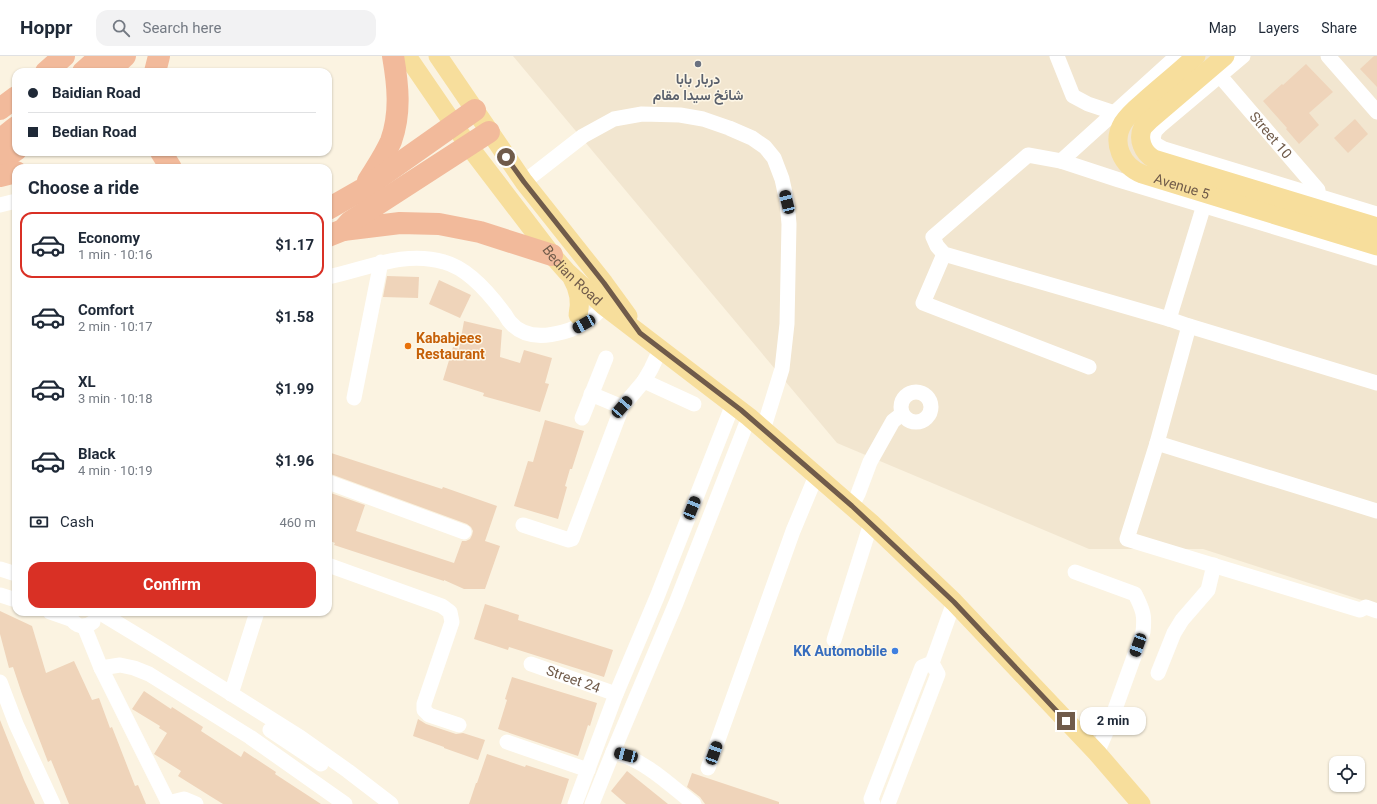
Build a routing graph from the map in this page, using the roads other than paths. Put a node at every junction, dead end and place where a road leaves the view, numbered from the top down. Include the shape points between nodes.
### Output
1 (101, 56) edge
2 (126, 56) edge
3 (159, 56) edge
4 (393, 56) edge
5 (407, 56) edge
6 (438, 56) edge
7 (1057, 56) edge
8 (1177, 56) edge
9 (1196, 56) edge
10 (1224, 56) edge
11 (1243, 56) edge
12 (1328, 56) edge
13 (88, 68) edge
14 (112, 68) edge
15 (155, 68) edge
16 (1220, 76) junction
17 (12, 100) edge
18 (0, 109) edge
19 (475, 110) junction
20 (1377, 112) edge
21 (1121, 115) junction
22 (1148, 122) junction
23 (454, 125) junction
24 (12, 130) edge
25 (489, 132) junction
26 (0, 140) edge
27 (468, 145) junction
28 (12, 153) edge
29 (0, 161) edge
30 (1061, 161) junction
31 (12, 173) edge
32 (0, 176) edge
33 (1140, 180) junction
34 (524, 182) junction
35 (362, 189) junction
36 (1317, 196) junction
37 (12, 202) edge
38 (0, 205) edge
39 (1204, 205) junction
40 (332, 207) edge
41 (1377, 214) edge
42 (1377, 227) edge
43 (335, 233) edge
44 (1377, 246) edge
45 (944, 254) junction
46 (552, 255) junction
47 (1377, 258) edge
48 (381, 262) junction
49 (567, 272) junction
50 (332, 276) edge
51 (604, 295) junction
52 (578, 315) junction
53 (1169, 319) junction
54 (1189, 326) junction
55 (563, 332) junction
56 (660, 350) junction
57 (606, 358) dead end
58 (1089, 367) dead end
59 (644, 381) junction
60 (1377, 383) edge
61 (591, 394) junction
62 (354, 398) dead end
63 (694, 404) dead end
64 (733, 404) junction
65 (622, 407) junction
66 (902, 414) dead end
67 (749, 417) junction
68 (582, 418) dead end
69 (763, 430) junction
70 (1156, 443) junction
71 (816, 476) junction
72 (332, 483) edge
73 (852, 506) junction
74 (1377, 511) edge
75 (871, 523) junction
76 (524, 525) dead end
77 (464, 532) dead end
78 (1214, 565) junction
79 (332, 566) edge
80 (0, 569) edge
81 (1075, 572) dead end
82 (12, 573) edge
83 (0, 595) edge
84 (657, 597) junction
85 (12, 599) edge
86 (954, 602) junction
87 (676, 603) junction
88 (1377, 610) edge
89 (70, 616) edge
90 (256, 616) edge
91 (94, 618) edge
92 (834, 640) dead end
93 (932, 663) junction
94 (531, 664) dead end
95 (101, 668) junction
96 (1158, 673) dead end
97 (0, 682) edge
98 (618, 687) junction
99 (640, 688) junction
100 (231, 694) junction
101 (459, 725) dead end
102 (507, 742) dead end
103 (613, 752) junction
104 (1097, 753) junction
105 (708, 768) dead end
106 (588, 770) junction
107 (168, 803) edge
108 (53, 804) edge
109 (196, 804) edge
110 (345, 804) edge
111 (376, 804) edge
112 (391, 804) edge
113 (575, 804) edge
114 (592, 804) edge
115 (694, 804) edge
116 (873, 804) edge
117 (888, 804) edge
118 (1141, 804) edge

1 - 13 highway
2 - 14 highway
3 - 15 highway
4 - 35 highway via 398,107 395,125 382,159
5 - 23 main road, Bedian Road
6 - 19 main road
7 - 21 street via 1073,96
8 - 21 street
9 - 21 main road, Avenue 5
10 - 22 main road, Avenue 5
11 - 16 street
12 - 20 street
16 - 36 street, Street 10 via 1318,190
16 - 36 street via 1155,131 1155,144 1164,149
17 - 18 highway
19 - 23 highway
19 - 25 main road
21 - 22 street
21 - 30 street
21 - 33 main road, Avenue 5 via 1119,148 1122,157
22 - 42 main road, Avenue 5 via 1143,128 1141,140 1147,154 1154,158
23 - 27 main road, Bedian Road
23 - 35 highway
24 - 26 highway
25 - 27 highway
25 - 34 main road
27 - 43 highway
27 - 46 main road, Bedian Road
28 - 29 highway
30 - 33 street
30 - 45 street via 1028,155 932,236
31 - 32 highway
33 - 39 street
33 - 44 main road, Avenue 5
34 - 51 main road
34 - 69 street via 583,136 614,119 642,114 680,115 703,119 730,128 765,147 774,158 782,179 789,224 788,308 782,369
35 - 40 highway
36 - 41 street
37 - 38 street
39 - 47 street
39 - 53 street
43 - 46 highway via 392,224 439,224 480,232
45 - 53 street
45 - 58 street via 923,303
46 - 49 main road, Bedian Road
48 - 50 street
48 - 55 street via 429,258 445,262 460,269 483,287 510,323 520,330 542,336
48 - 62 street
49 - 51 main road, Bedian Road
49 - 52 main road via 579,297
51 - 52 street
51 - 55 street via 597,314 575,329
51 - 56 main road, Bedian Road
52 - 55 street
53 - 54 street
54 - 60 street
54 - 70 street
56 - 59 street
56 - 64 main road, Bedian Road
57 - 61 street
59 - 63 street
59 - 65 street
61 - 65 street
61 - 68 street
64 - 67 main road, Bedian Road
64 - 84 street
65 - 76 street via 572,539
66 - 73 street via 893,421 870,462
67 - 69 main road, Bedian Road
67 - 87 street
69 - 71 main road, Bedian Road
70 - 74 street
70 - 78 street via 1127,538
71 - 73 main road, Bedian Road
71 - 105 street via 793,531
72 - 77 street
73 - 75 main road, Bedian Road
75 - 86 main road, Bedian Road
75 - 92 street
78 - 88 street via 1360,610
78 - 96 street via 1208,590 1174,633
79 - 101 street via 442,606 450,612 452,622 424,710 429,715
80 - 82 street
81 - 104 street via 1135,594 1144,619 1143,632
83 - 85 street
84 - 87 street
84 - 98 street
86 - 93 street
86 - 104 main road, Bedian Road
87 - 99 street
89 - 91 street via 76,624
90 - 100 street
91 - 95 street
91 - 100 street via 160,649
91 - 111 street via 244,712
93 - 116 street via 922,667 872,799
93 - 117 street via 938,674
94 - 98 street, Street 24
95 - 107 street
95 - 110 street via 120,665 149,674 250,738
97 - 108 street via 16,724
98 - 99 street, Street 24
98 - 106 street
99 - 103 street
100 - 112 street via 300,737
102 - 106 street
103 - 114 street
103 - 115 street via 639,762
104 - 118 main road, Bedian Road
106 - 113 street
107 - 109 street via 184,799

